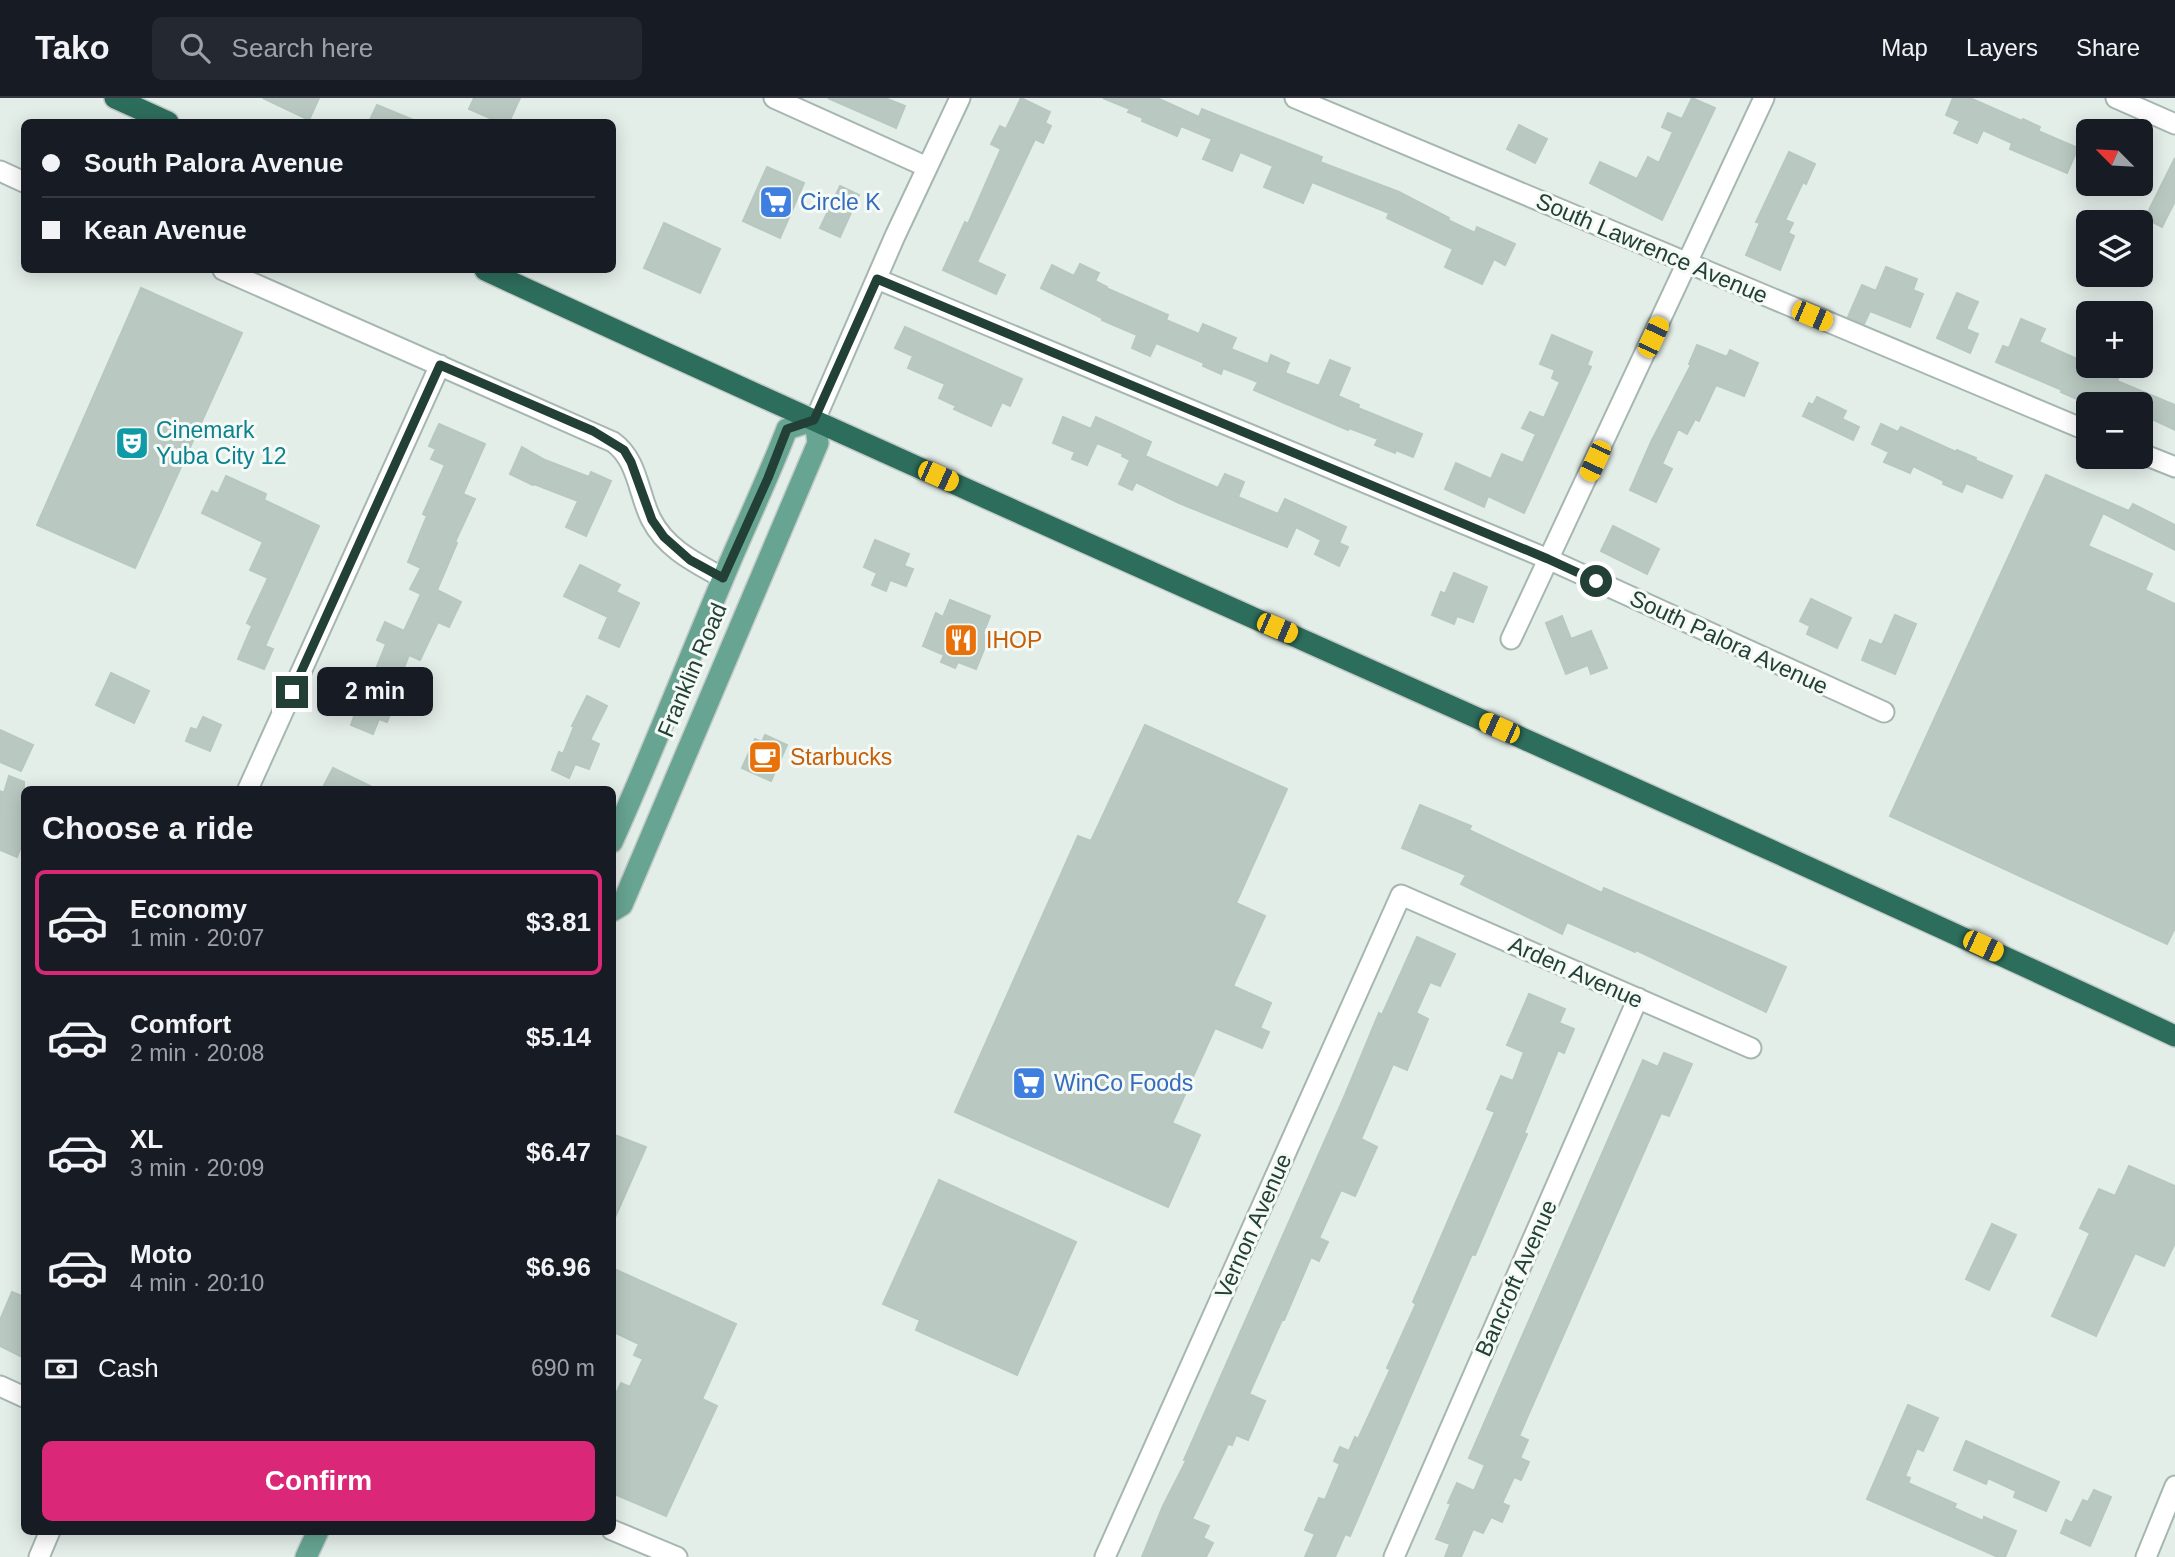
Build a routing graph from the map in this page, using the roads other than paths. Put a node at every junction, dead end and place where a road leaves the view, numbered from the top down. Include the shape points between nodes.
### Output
1 (115, 98) edge
2 (774, 98) edge
3 (960, 98) edge
4 (1294, 98) edge
5 (1765, 98) edge
6 (2116, 98) edge
7 (160, 119) edge
8 (2175, 124) edge
9 (927, 167) junction
10 (0, 172) edge
11 (21, 181) edge
12 (1687, 263) junction
13 (230, 273) edge
14 (492, 273) edge
15 (877, 279) junction
16 (440, 365) junction
17 (814, 420) junction
18 (2076, 426) edge
19 (2153, 458) edge
20 (2175, 467) edge
21 (1548, 559) junction
22 (723, 578) junction
23 (1511, 639) dead end
24 (1884, 712) dead end
25 (249, 786) edge
26 (616, 833) edge
27 (1401, 895) joint
28 (616, 909) edge
29 (1638, 999) junction
30 (2175, 1036) edge
31 (1751, 1048) dead end
32 (0, 1386) edge
33 (21, 1396) edge
34 (2175, 1486) edge
35 (2171, 1507) edge
36 (616, 1532) edge
37 (48, 1535) edge
38 (315, 1535) edge
39 (648, 1551) edge
40 (39, 1557) edge
41 (306, 1557) edge
42 (677, 1557) edge
43 (1105, 1557) edge
44 (1395, 1557) edge
45 (2146, 1557) edge

1 - 7 highway
2 - 9 street
3 - 9 street
4 - 12 street, South Lawrence Avenue
5 - 12 street
6 - 8 street
9 - 15 street
10 - 11 street
12 - 18 street, South Lawrence Avenue
12 - 21 street
13 - 16 street
14 - 17 highway
15 - 17 street
15 - 21 street, South Palora Avenue
16 - 22 street via 593,431 624,450 652,520 664,537 690,560
16 - 25 street
17 - 22 main road, Franklin Road via 787,429
17 - 28 main road, Franklin Road via 818,443 622,905
17 - 30 highway
19 - 20 street
21 - 23 street
21 - 24 street, South Palora Avenue
22 - 26 main road, Franklin Road
27 - 29 street, Arden Avenue
27 - 43 street, Vernon Avenue
29 - 31 street, Arden Avenue
29 - 44 street, Bancroft Avenue
32 - 33 street
34 - 35 street
35 - 45 street
36 - 39 street
37 - 40 street
38 - 41 main road
39 - 42 street

